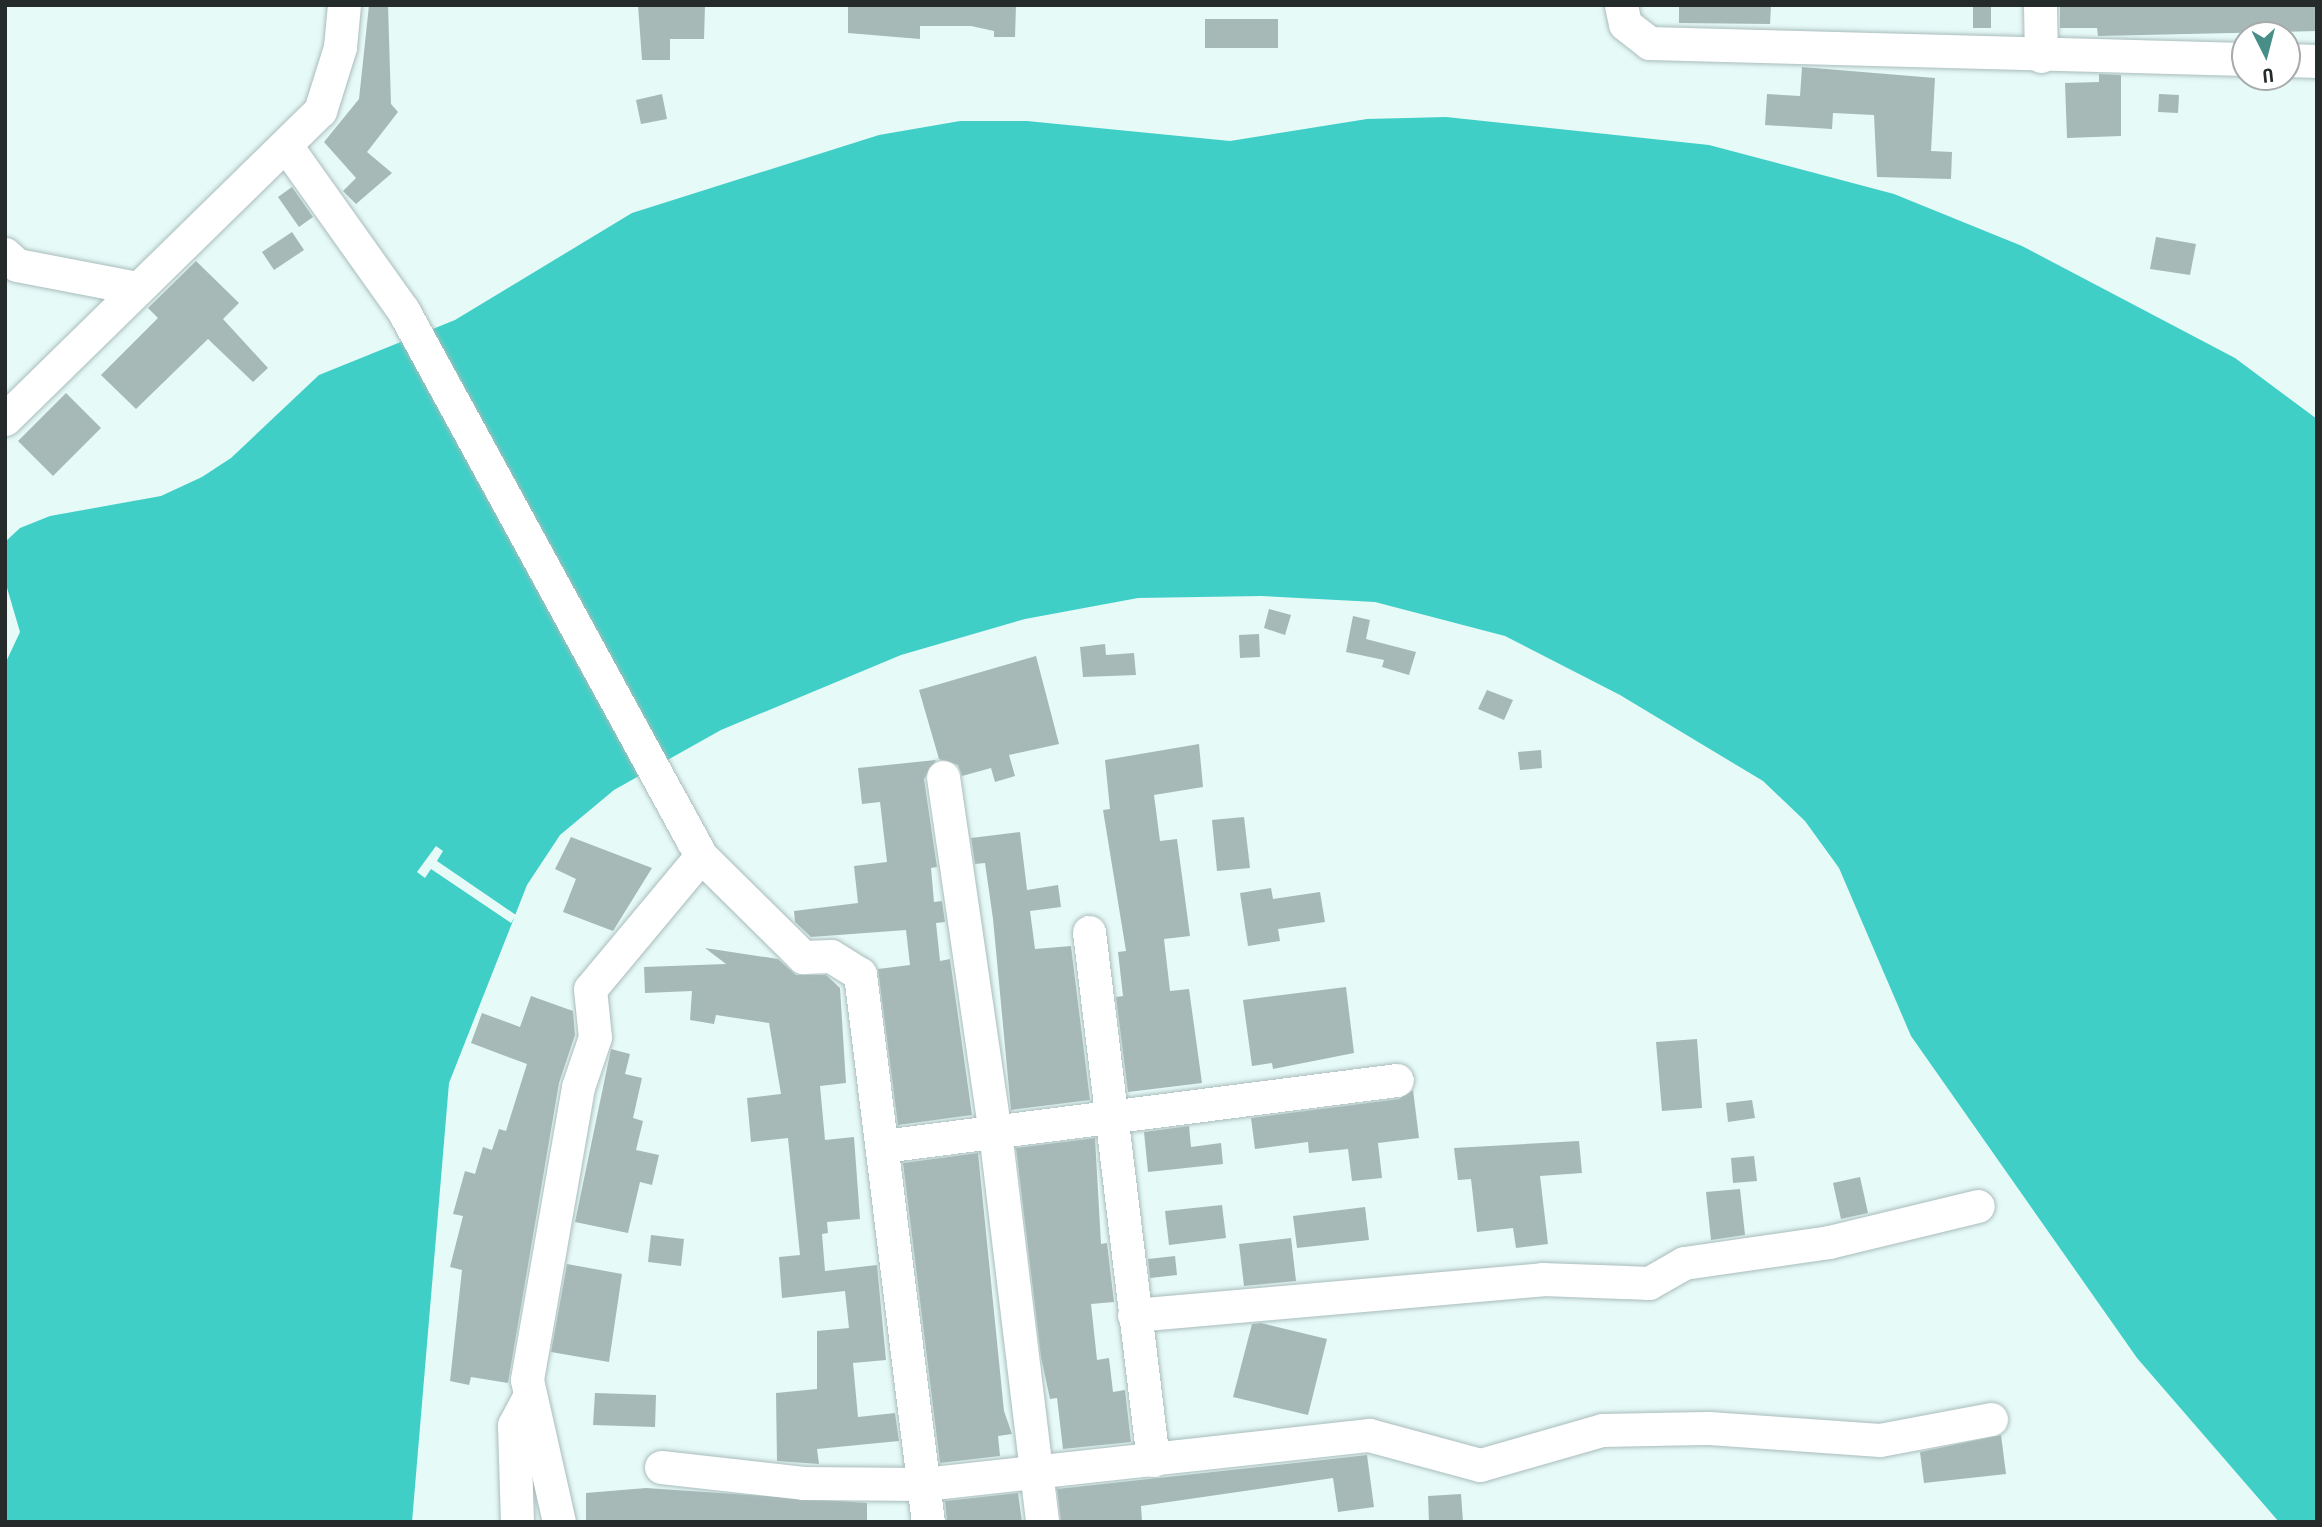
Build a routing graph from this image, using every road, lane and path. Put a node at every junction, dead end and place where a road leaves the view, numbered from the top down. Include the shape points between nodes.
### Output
1 (344, 5) edge
2 (1621, 5) edge
3 (2040, 5) edge
4 (2041, 56) junction
5 (2231, 60) edge
6 (287, 147) junction
7 (5, 254) edge
8 (137, 288) junction
9 (5, 419) edge
10 (943, 777) dead end
11 (701, 856) junction
12 (1089, 932) dead end
13 (1397, 1080) dead end
14 (1109, 1117) junction
15 (996, 1132) junction
16 (883, 1146) junction
17 (1978, 1206) dead end
18 (1134, 1315) junction
19 (528, 1399) junction
20 (1991, 1419) dead end
21 (1153, 1460) junction
22 (661, 1467) dead end
23 (1037, 1476) junction
24 (924, 1484) junction
25 (517, 1522) edge
26 (559, 1522) edge
27 (928, 1522) edge
28 (1042, 1522) edge

1 - 6 street via 330,91
2 - 4 street via 1625,24 1649,43
3 - 4 street
4 - 5 street
6 - 8 street
6 - 11 street via 403,310
7 - 8 street via 18,265
8 - 9 street
10 - 15 street
11 - 16 street via 803,957 831,956 857,970
11 - 19 street via 590,989 595,1037 578,1087
12 - 14 street
13 - 14 street
14 - 15 street
14 - 18 street
15 - 16 street
15 - 23 street
16 - 24 street
17 - 18 street via 1829,1242 1685,1263 1649,1283 1542,1279
18 - 21 street
19 - 25 street via 514,1425
19 - 26 street
20 - 21 street via 1880,1440 1709,1428 1602,1430 1480,1465 1369,1435
21 - 23 street
22 - 24 street via 803,1483
23 - 24 street
23 - 28 street
24 - 27 street

